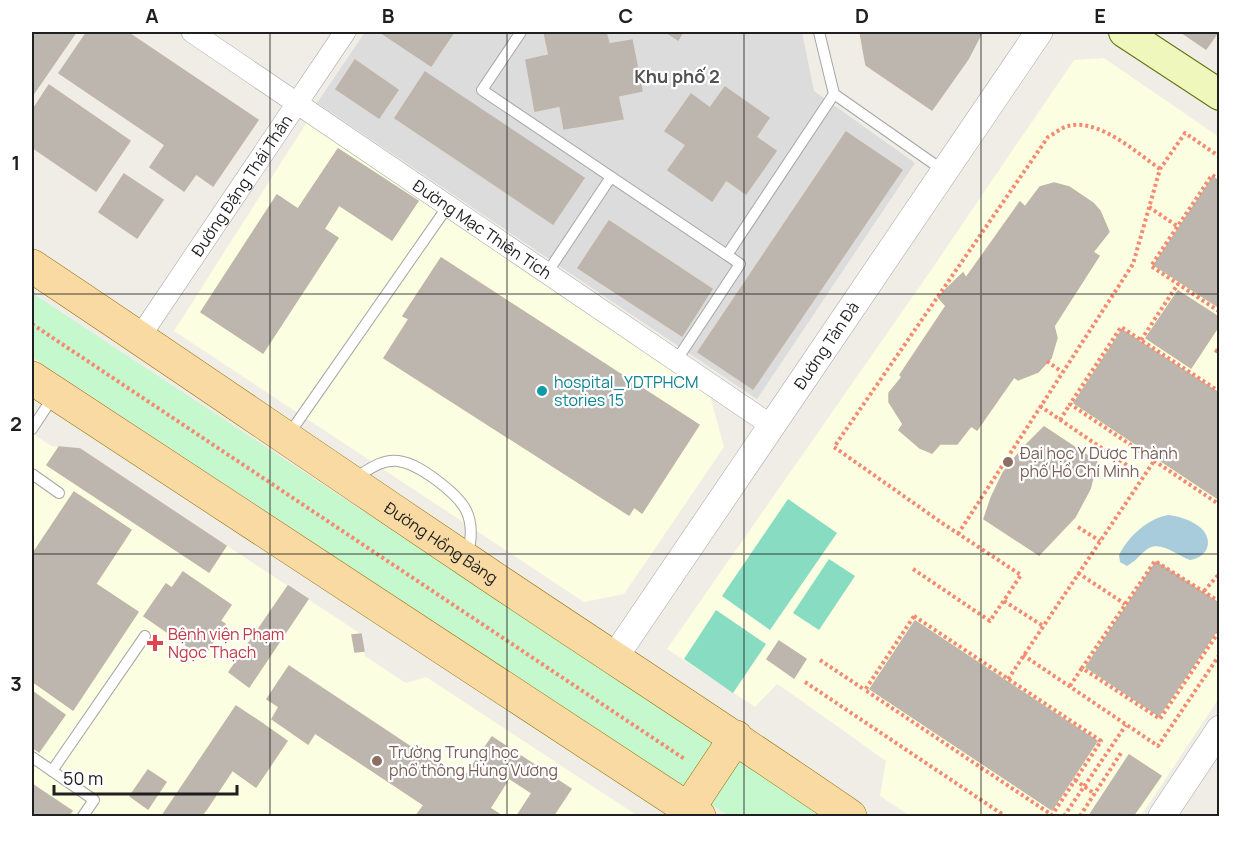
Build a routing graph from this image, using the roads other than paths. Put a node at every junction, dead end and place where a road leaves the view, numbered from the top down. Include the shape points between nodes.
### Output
1 (192, 32) edge
2 (345, 32) edge
3 (521, 32) edge
4 (819, 32) edge
5 (1039, 32) edge
6 (1124, 32) edge
7 (1217, 90) edge
8 (834, 94) junction
9 (297, 103) junction
10 (945, 171) junction
11 (610, 177) junction
12 (448, 206) junction
13 (727, 255) junction
14 (32, 266) edge
15 (547, 273) junction
16 (139, 338) junction
17 (676, 360) junction
18 (44, 385) edge
19 (772, 426) junction
20 (32, 429) edge
21 (287, 437) junction
22 (32, 474) edge
23 (351, 481) junction
24 (58, 493) dead end
25 (467, 560) junction
26 (145, 636) dead end
27 (614, 658) junction
28 (1220, 729) edge
29 (736, 737) junction
30 (32, 757) edge
31 (52, 771) junction
32 (690, 814) edge
33 (83, 816) edge
34 (850, 816) edge
35 (1162, 816) edge

1 - 9 street, Đường Mạc Thiên Tích
2 - 9 street, Đường Đặng Thái Thân
3 - 11 lane via 482,90
4 - 8 lane
5 - 10 street, Đường Tản Đà
6 - 7 main road
8 - 10 lane
8 - 13 lane
9 - 12 street, Đường Mạc Thiên Tích
9 - 16 street, Đường Đặng Thái Thân
10 - 19 street, Đường Tản Đà
11 - 13 lane
11 - 15 lane
12 - 15 street, Đường Mạc Thiên Tích
12 - 21 lane
13 - 17 lane via 740,264
14 - 16 main road, Đường Hồng Bàng
15 - 17 street, Đường Mạc Thiên Tích
16 - 21 main road, Đường Hồng Bàng
17 - 19 street, Đường Mạc Thiên Tích
18 - 20 lane
18 - 32 main road
19 - 27 street, Đường Tản Đà
21 - 23 main road, Đường Hồng Bàng
22 - 24 lane
23 - 25 main road, Đường Hồng Bàng
23 - 25 lane via 378,464 396,461 418,467 457,495 469,516 472,537
25 - 27 main road, Đường Hồng Bàng
26 - 31 lane
27 - 29 main road, Đường Hồng Bàng
28 - 35 street
29 - 32 main road
29 - 34 main road, Đường Hồng Bàng
30 - 31 lane
31 - 33 lane via 94,800

